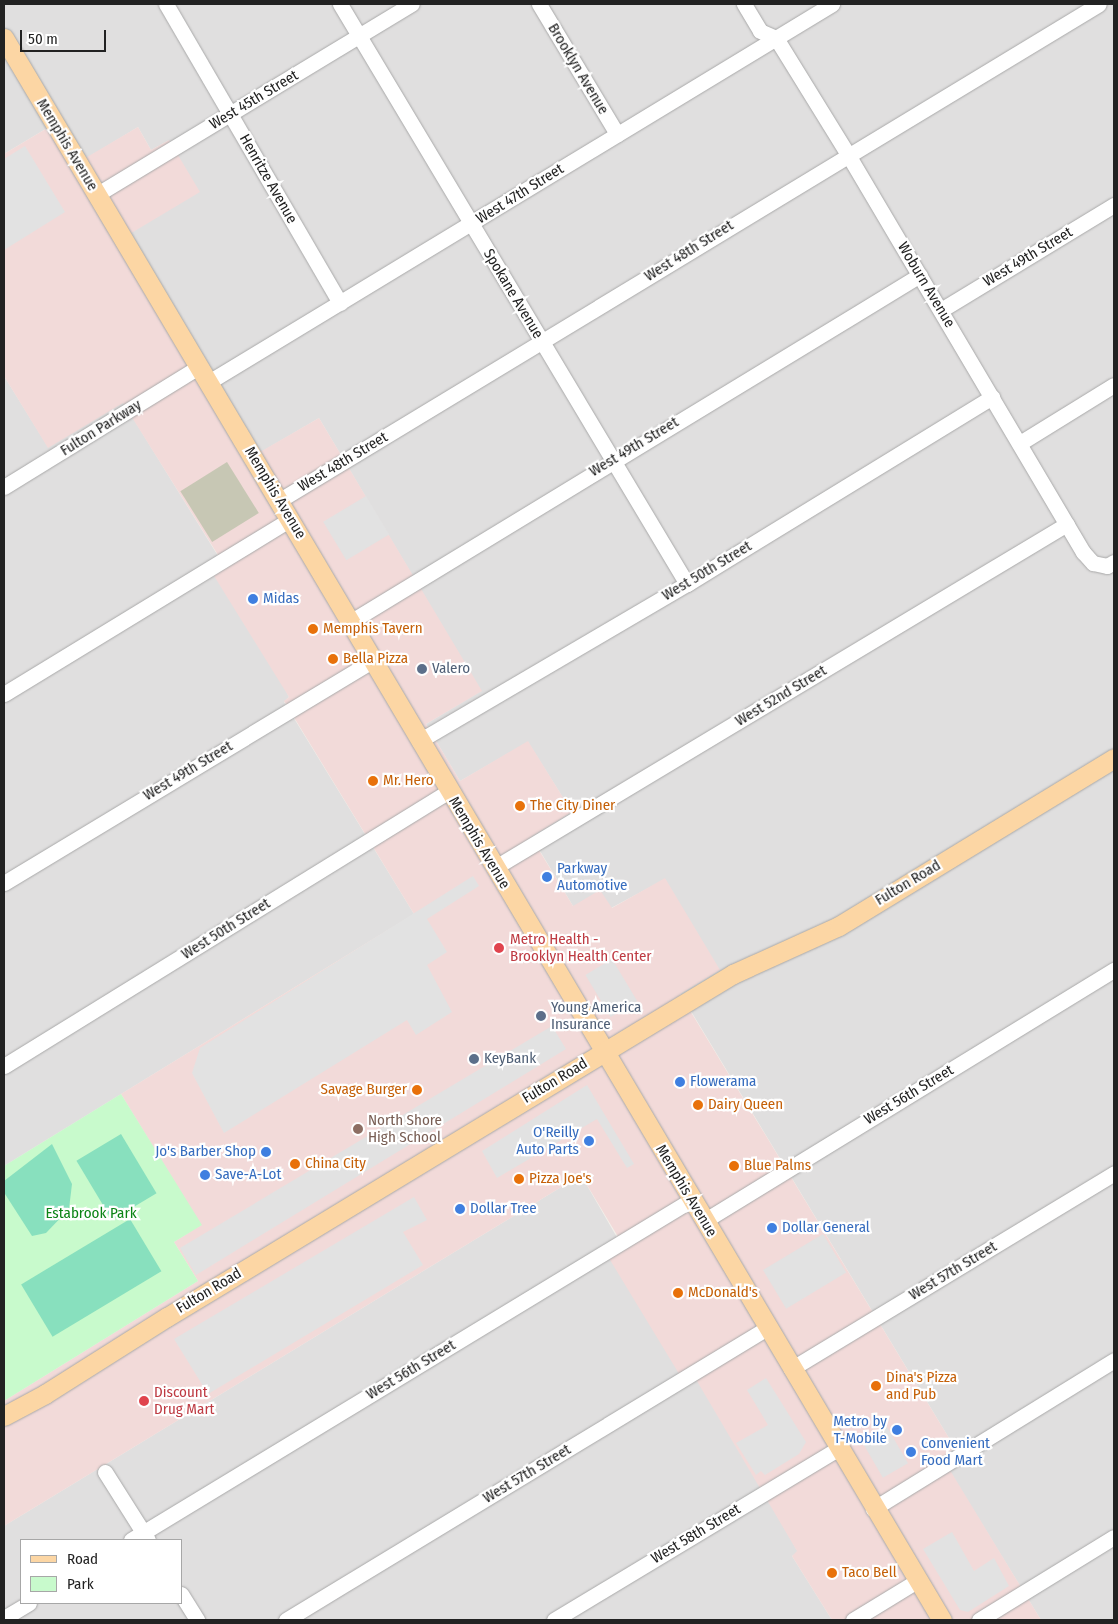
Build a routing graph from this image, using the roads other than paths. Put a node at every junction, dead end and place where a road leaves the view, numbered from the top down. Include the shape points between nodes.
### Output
1 (166, 4) edge
2 (340, 4) edge
3 (412, 4) edge
4 (539, 4) edge
5 (744, 4) edge
6 (832, 4) edge
7 (1099, 4) edge
8 (359, 37) junction
9 (4, 38) edge
10 (776, 38) junction
11 (230, 114) junction
12 (617, 134) junction
13 (847, 153) junction
14 (96, 195) junction
15 (1114, 205) edge
16 (472, 224) junction
17 (920, 275) junction
18 (340, 303) junction
19 (941, 310) junction
20 (542, 341) junction
21 (202, 376) junction
22 (1114, 385) edge
23 (992, 397) junction
24 (1020, 442) junction
25 (613, 460) junction
26 (4, 487) edge
27 (280, 500) junction
28 (291, 519) junction
29 (1067, 524) junction
30 (1111, 564) edge
31 (687, 584) junction
32 (350, 622) junction
33 (373, 660) junction
34 (4, 694) edge
35 (419, 741) junction
36 (1114, 758) edge
37 (449, 791) junction
38 (494, 868) junction
39 (4, 883) edge
40 (1114, 970) edge
41 (604, 1051) junction
42 (4, 1066) edge
43 (1114, 1173) edge
44 (691, 1200) junction
45 (704, 1220) junction
46 (767, 1328) junction
47 (1114, 1360) edge
48 (791, 1369) junction
49 (4, 1416) edge
50 (838, 1449) junction
51 (105, 1472) dead end
52 (874, 1509) junction
53 (1114, 1537) edge
54 (141, 1538) edge
55 (917, 1581) junction
56 (182, 1596) edge
57 (27, 1604) edge
58 (4, 1618) edge
59 (197, 1620) edge
60 (286, 1620) edge
61 (554, 1620) edge
62 (853, 1620) edge
63 (942, 1620) edge
64 (979, 1620) edge

1 - 11 street, Henritze Avenue
2 - 8 street, Spokane Avenue
3 - 8 street, West 45th Street
4 - 12 street, Brooklyn Avenue
5 - 10 street, Woburn Avenue via 760,32
6 - 10 street, West 47th Street
7 - 13 street, West 48th Street
8 - 11 street, West 45th Street
8 - 16 street, Spokane Avenue
9 - 14 main road, Memphis Avenue
10 - 12 street, West 47th Street
10 - 13 street, Woburn Avenue
11 - 14 street, West 45th Street
11 - 18 street, Henritze Avenue
12 - 16 street, West 47th Street
13 - 17 street, Woburn Avenue
13 - 20 street, West 48th Street
14 - 21 main road, Memphis Avenue
15 - 19 street, West 49th Street
16 - 18 street, West 47th Street
16 - 20 street, Spokane Avenue
17 - 19 street, Woburn Avenue
17 - 25 street, West 49th Street
18 - 21 street, West 47th Street
19 - 23 street, Woburn Avenue
20 - 25 street, Spokane Avenue
20 - 27 street, West 48th Street
21 - 26 street, Fulton Parkway
21 - 27 main road, Memphis Avenue
22 - 24 street
23 - 24 street, Woburn Avenue
23 - 31 street, West 50th Street
24 - 29 street, Woburn Avenue
25 - 31 street, Spokane Avenue
25 - 32 street, West 49th Street
27 - 28 main road, Memphis Avenue
28 - 32 main road, Memphis Avenue
28 - 34 street
29 - 30 street, Woburn Avenue via 1093,562
29 - 38 street, West 52nd Street
31 - 35 street, West 50th Street
32 - 33 main road, Memphis Avenue
33 - 35 main road, Memphis Avenue
33 - 39 street, West 49th Street
35 - 37 main road, Memphis Avenue
36 - 41 main road, Fulton Road via 839,926 733,974
37 - 38 main road, Memphis Avenue
37 - 42 street, West 50th Street
38 - 41 main road, Memphis Avenue
40 - 45 street, West 56th Street
41 - 44 main road, Memphis Avenue
41 - 49 main road, Fulton Road via 45,1394
43 - 48 street, West 57th Street
44 - 45 main road, Memphis Avenue
44 - 54 street, West 56th Street
45 - 46 main road, Memphis Avenue
46 - 48 main road, Memphis Avenue
46 - 60 street, West 57th Street
47 - 52 street
48 - 50 main road, Memphis Avenue
50 - 52 main road, Memphis Avenue
50 - 61 street, West 58th Street
51 - 54 street
52 - 55 main road, Memphis Avenue
53 - 64 street
55 - 62 street
55 - 63 main road, Memphis Avenue
56 - 59 street
57 - 58 street

